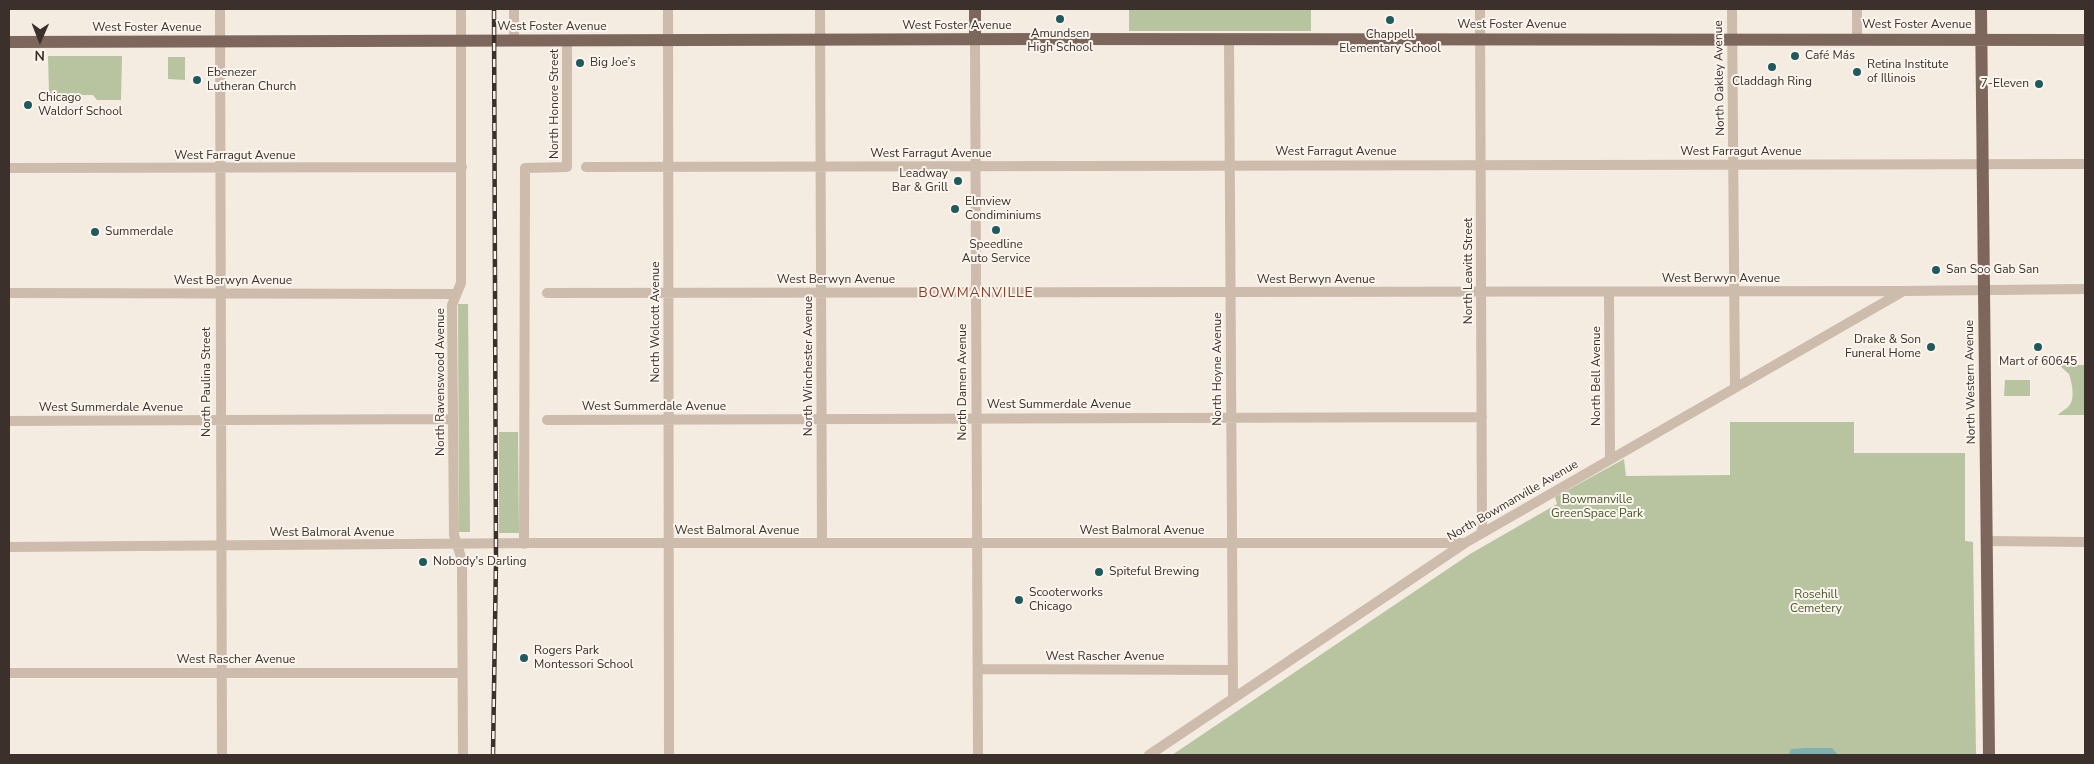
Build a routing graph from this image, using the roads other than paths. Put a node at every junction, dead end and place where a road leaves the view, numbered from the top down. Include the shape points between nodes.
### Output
1 (220, 9) edge
2 (461, 9) edge
3 (514, 9) edge
4 (668, 9) edge
5 (820, 9) edge
6 (975, 9) edge
7 (1480, 9) edge
8 (1732, 9) edge
9 (1857, 9) edge
10 (1981, 9) edge
11 (975, 39) junction
12 (1229, 39) junction
13 (1480, 39) junction
14 (1732, 39) junction
15 (1858, 39) junction
16 (1981, 39) junction
17 (461, 40) junction
18 (514, 40) junction
19 (568, 40) junction
20 (668, 40) junction
21 (820, 40) junction
22 (2085, 40) edge
23 (220, 41) junction
24 (9, 42) edge
25 (1481, 164) junction
26 (1733, 164) junction
27 (2085, 164) edge
28 (1230, 165) junction
29 (1982, 165) junction
30 (820, 166) junction
31 (976, 166) junction
32 (462, 167) junction
33 (586, 167) dead end
34 (668, 167) junction
35 (9, 168) edge
36 (220, 168) junction
37 (1984, 290) junction
38 (2085, 290) edge
39 (1903, 291) junction
40 (1230, 292) junction
41 (1481, 292) junction
42 (1609, 292) junction
43 (1734, 292) junction
44 (9, 293) edge
45 (547, 293) dead end
46 (668, 293) junction
47 (821, 293) junction
48 (976, 293) junction
49 (220, 294) junction
50 (456, 294) junction
51 (1735, 388) junction
52 (1231, 417) junction
53 (1482, 417) junction
54 (822, 418) junction
55 (977, 418) junction
56 (453, 419) junction
57 (669, 419) junction
58 (220, 420) junction
59 (547, 420) dead end
60 (9, 421) edge
61 (1610, 459) junction
62 (1482, 533) junction
63 (1987, 541) junction
64 (2085, 542) edge
65 (669, 543) junction
66 (977, 543) junction
67 (1232, 543) junction
68 (1465, 543) junction
69 (524, 544) junction
70 (822, 544) junction
71 (456, 545) junction
72 (9, 546) edge
73 (221, 546) junction
74 (978, 669) junction
75 (1233, 670) junction
76 (9, 673) edge
77 (221, 673) junction
78 (462, 673) junction
79 (1233, 699) junction
80 (222, 755) edge
81 (463, 755) edge
82 (669, 755) edge
83 (978, 755) edge
84 (1149, 755) edge
85 (1989, 755) edge

1 - 23 street, North Paulina Street
2 - 17 street, North Ravenswood Avenue
3 - 18 street
4 - 20 street, North Wolcott Avenue
5 - 21 street, North Winchester Avenue
6 - 11 main road, North Damen Avenue
7 - 13 street, North Leavitt Street
8 - 14 street, North Oakley Avenue
9 - 15 street
10 - 16 main road, North Western Avenue
11 - 12 main road, West Foster Avenue
11 - 21 main road, West Foster Avenue
11 - 31 street, North Damen Avenue
12 - 13 main road, West Foster Avenue
12 - 28 street, North Hoyne Avenue
13 - 14 main road, West Foster Avenue
13 - 25 street, North Leavitt Street
14 - 15 main road, West Foster Avenue
14 - 26 street, North Oakley Avenue
15 - 16 main road, West Foster Avenue
16 - 22 main road, West Foster Avenue
16 - 29 main road, North Western Avenue
17 - 18 main road, West Foster Avenue
17 - 23 main road, West Foster Avenue
17 - 32 street, North Ravenswood Avenue
18 - 19 main road, West Foster Avenue
19 - 20 main road, West Foster Avenue
19 - 69 street, North Honore Street via 567,167 525,168
20 - 21 main road, West Foster Avenue
20 - 34 street, North Wolcott Avenue
21 - 30 street, North Winchester Avenue
23 - 24 main road, West Foster Avenue
23 - 36 street, North Paulina Street
25 - 26 street, West Farragut Avenue
25 - 28 street, West Farragut Avenue
25 - 41 street, North Leavitt Street
26 - 29 street, West Farragut Avenue
26 - 43 street, North Oakley Avenue
27 - 29 street, West Farragut Avenue
28 - 31 street, West Farragut Avenue
28 - 40 street, North Hoyne Avenue
29 - 37 main road, North Western Avenue
30 - 31 street, West Farragut Avenue
30 - 34 street, West Farragut Avenue
30 - 47 street, North Winchester Avenue
31 - 48 street, North Damen Avenue
32 - 36 street, West Farragut Avenue
32 - 50 street, North Ravenswood Avenue via 461,283
33 - 34 street, West Farragut Avenue
34 - 46 street, North Wolcott Avenue
35 - 36 street, West Farragut Avenue
36 - 49 street, North Paulina Street
37 - 38 street, West Berwyn Avenue
37 - 39 street, West Berwyn Avenue
37 - 63 main road, North Western Avenue
39 - 43 street, West Berwyn Avenue
39 - 51 street, North Bowmanville Avenue
40 - 41 street, West Berwyn Avenue
40 - 48 street, West Berwyn Avenue
40 - 52 street, North Hoyne Avenue
41 - 42 street, West Berwyn Avenue
41 - 53 street, North Leavitt Street
42 - 43 street, West Berwyn Avenue
42 - 61 street, North Bell Avenue
43 - 51 street, North Oakley Avenue
44 - 49 street, West Berwyn Avenue
45 - 46 street, West Berwyn Avenue
46 - 47 street, West Berwyn Avenue
46 - 57 street, North Wolcott Avenue
47 - 48 street, West Berwyn Avenue
47 - 54 street, North Winchester Avenue
48 - 55 street, North Damen Avenue
49 - 50 street, West Berwyn Avenue
49 - 58 street, North Paulina Street
50 - 56 street, North Ravenswood Avenue via 452,304
51 - 61 street, North Bowmanville Avenue
52 - 53 street, West Summerdale Avenue
52 - 55 street, West Summerdale Avenue
52 - 67 street, North Hoyne Avenue
53 - 62 street, North Leavitt Street
54 - 55 street, West Summerdale Avenue
54 - 57 street, West Summerdale Avenue
54 - 70 street, North Winchester Avenue
55 - 66 street, North Damen Avenue
56 - 58 street, West Summerdale Avenue
56 - 71 street, North Ravenswood Avenue
57 - 59 street, West Summerdale Avenue
57 - 65 street, North Wolcott Avenue
58 - 60 street, West Summerdale Avenue
58 - 73 street, North Paulina Street
61 - 62 street, North Bowmanville Avenue
62 - 68 street, North Bowmanville Avenue
63 - 64 street
63 - 85 main road, North Western Avenue
65 - 69 street, West Balmoral Avenue
65 - 70 street, West Balmoral Avenue
65 - 82 street, North Wolcott Avenue
66 - 67 street, West Balmoral Avenue
66 - 70 street, West Balmoral Avenue
66 - 74 street, North Damen Avenue
67 - 68 street, West Balmoral Avenue
67 - 75 street, North Hoyne Avenue
68 - 79 street, North Bowmanville Avenue
69 - 71 street, West Balmoral Avenue
71 - 73 street, West Balmoral Avenue
71 - 78 street, North Ravenswood Avenue via 462,560
72 - 73 street, West Balmoral Avenue
73 - 77 street, North Paulina Street
74 - 75 street, West Rascher Avenue
74 - 83 street, North Damen Avenue
75 - 79 street, North Hoyne Avenue
76 - 77 street, West Rascher Avenue
77 - 78 street, West Rascher Avenue
77 - 80 street, North Paulina Street
78 - 81 street, North Ravenswood Avenue
79 - 84 street, North Bowmanville Avenue

